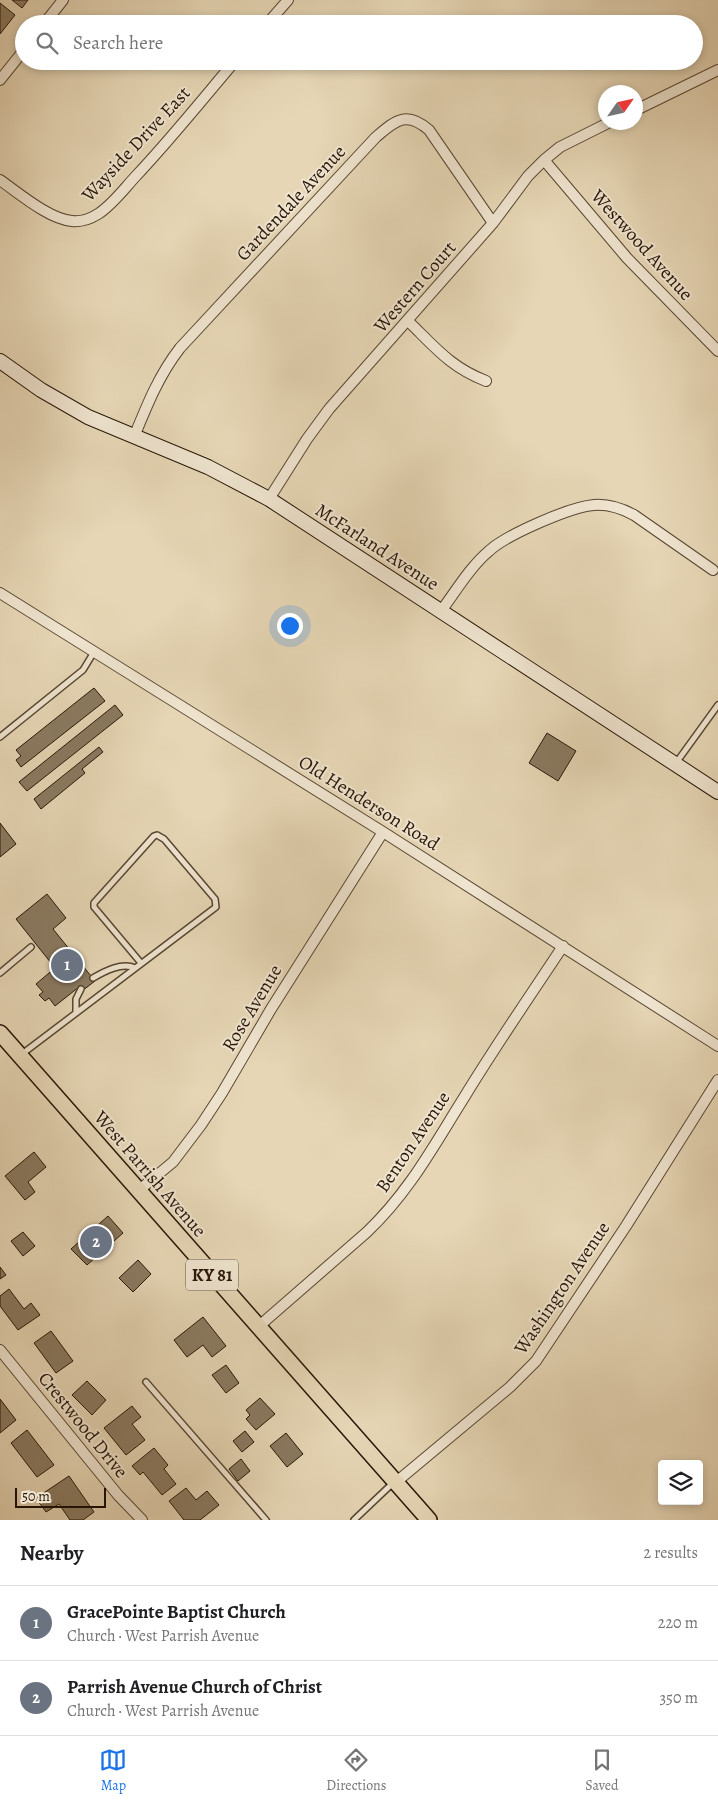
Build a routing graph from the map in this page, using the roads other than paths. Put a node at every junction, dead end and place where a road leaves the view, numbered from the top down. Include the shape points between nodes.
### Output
1 (63, 0) edge
2 (288, 0) edge
3 (51, 15) edge
4 (276, 15) edge
5 (15, 61) edge
6 (227, 70) edge
7 (717, 72) edge
8 (0, 80) edge
9 (643, 107) edge
10 (598, 128) edge
11 (544, 160) junction
12 (0, 180) edge
13 (493, 223) junction
14 (408, 321) junction
15 (718, 351) edge
16 (0, 361) edge
17 (486, 381) dead end
18 (134, 437) junction
19 (269, 499) junction
20 (713, 570) dead end
21 (0, 593) edge
22 (441, 611) junction
23 (94, 652) junction
24 (718, 704) edge
25 (0, 737) edge
26 (676, 764) junction
27 (718, 792) edge
28 (383, 832) junction
29 (563, 946) junction
30 (31, 947) dead end
31 (141, 963) junction
32 (135, 968) junction
33 (0, 973) edge
34 (93, 978) dead end
35 (81, 989) dead end
36 (76, 1013) junction
37 (0, 1033) edge
38 (718, 1046) edge
39 (20, 1056) junction
40 (718, 1080) edge
41 (138, 1191) junction
42 (258, 1327) junction
43 (0, 1350) edge
44 (146, 1382) dead end
45 (395, 1482) junction
46 (424, 1518) edge
47 (142, 1520) edge
48 (266, 1520) edge
49 (354, 1520) edge

1 - 3 street
2 - 4 street
5 - 8 street
6 - 12 street, Wayside Drive East via 110,204 86,220 60,219
7 - 9 street
10 - 11 street, Western Court via 560,147
11 - 13 street, Western Court
11 - 15 street, Westwood Avenue via 627,258
13 - 14 street, Western Court
13 - 18 street, Gardendale Avenue via 428,130 413,119 394,122 376,137 180,348 155,386
14 - 17 street via 448,361
14 - 19 street, Western Court via 329,409
16 - 18 street, McFarland Avenue via 88,417
18 - 19 street, McFarland Avenue via 208,467
19 - 22 street, McFarland Avenue
20 - 22 street via 634,515 614,507 594,505 557,515 500,542 479,560
21 - 23 street, Old Henderson Road
22 - 26 street, McFarland Avenue
23 - 25 lane via 83,670
23 - 28 street, Old Henderson Road
24 - 26 lane
26 - 27 street, McFarland Avenue
28 - 29 street, Old Henderson Road
28 - 41 street, Rose Avenue via 201,1125 173,1162
29 - 38 street, Old Henderson Road
29 - 42 street, Benton Avenue via 404,1191 367,1232
30 - 33 lane
31 - 31 lane via 216,906 215,899 164,839 157,835 94,903
31 - 32 lane
32 - 34 lane via 124,966
32 - 36 lane
35 - 36 lane via 76,999
36 - 39 lane
37 - 39 main road, West Parrish Avenue / KY 81
39 - 41 main road, West Parrish Avenue / KY 81
40 - 45 street, Washington Avenue via 536,1361 510,1387
41 - 42 main road, West Parrish Avenue / KY 81
42 - 45 main road, West Parrish Avenue / KY 81
43 - 47 street, Crestwood Drive
44 - 48 lane
45 - 46 main road, West Parrish Avenue / KY 81
45 - 49 lane

